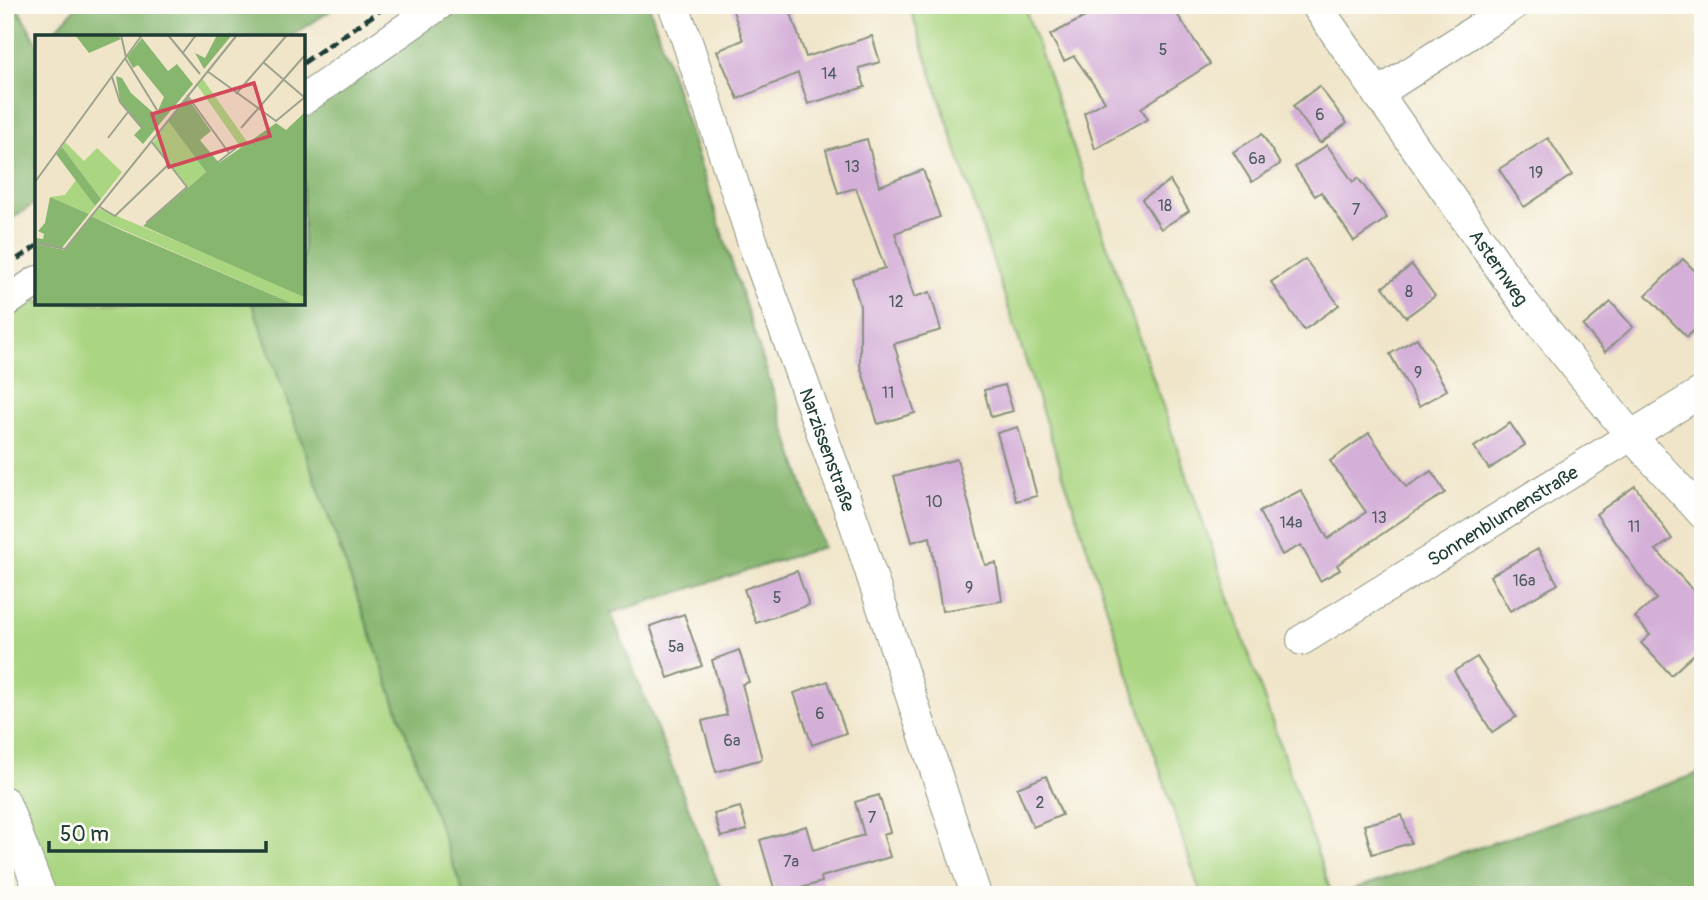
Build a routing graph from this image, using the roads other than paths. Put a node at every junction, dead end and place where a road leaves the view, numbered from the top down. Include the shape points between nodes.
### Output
1 (439, 5) edge
2 (673, 5) edge
3 (1316, 5) edge
4 (1514, 5) edge
5 (1377, 94) junction
6 (304, 99) edge
7 (35, 282) edge
8 (5, 303) edge
9 (1703, 391) edge
10 (1630, 436) junction
11 (1703, 514) edge
12 (1302, 640) dead end
13 (5, 802) edge
14 (13, 848) edge
15 (41, 895) edge
16 (976, 895) edge

1 - 6 street
2 - 16 street, Narzissenstraße via 855,525
3 - 5 street, Asternweg
4 - 5 street
5 - 10 street, Asternweg via 1525,304
7 - 8 street
9 - 10 street, Sonnenblumenstraße
10 - 11 street, Asternweg
10 - 12 street, Sonnenblumenstraße
13 - 14 street
14 - 15 street

